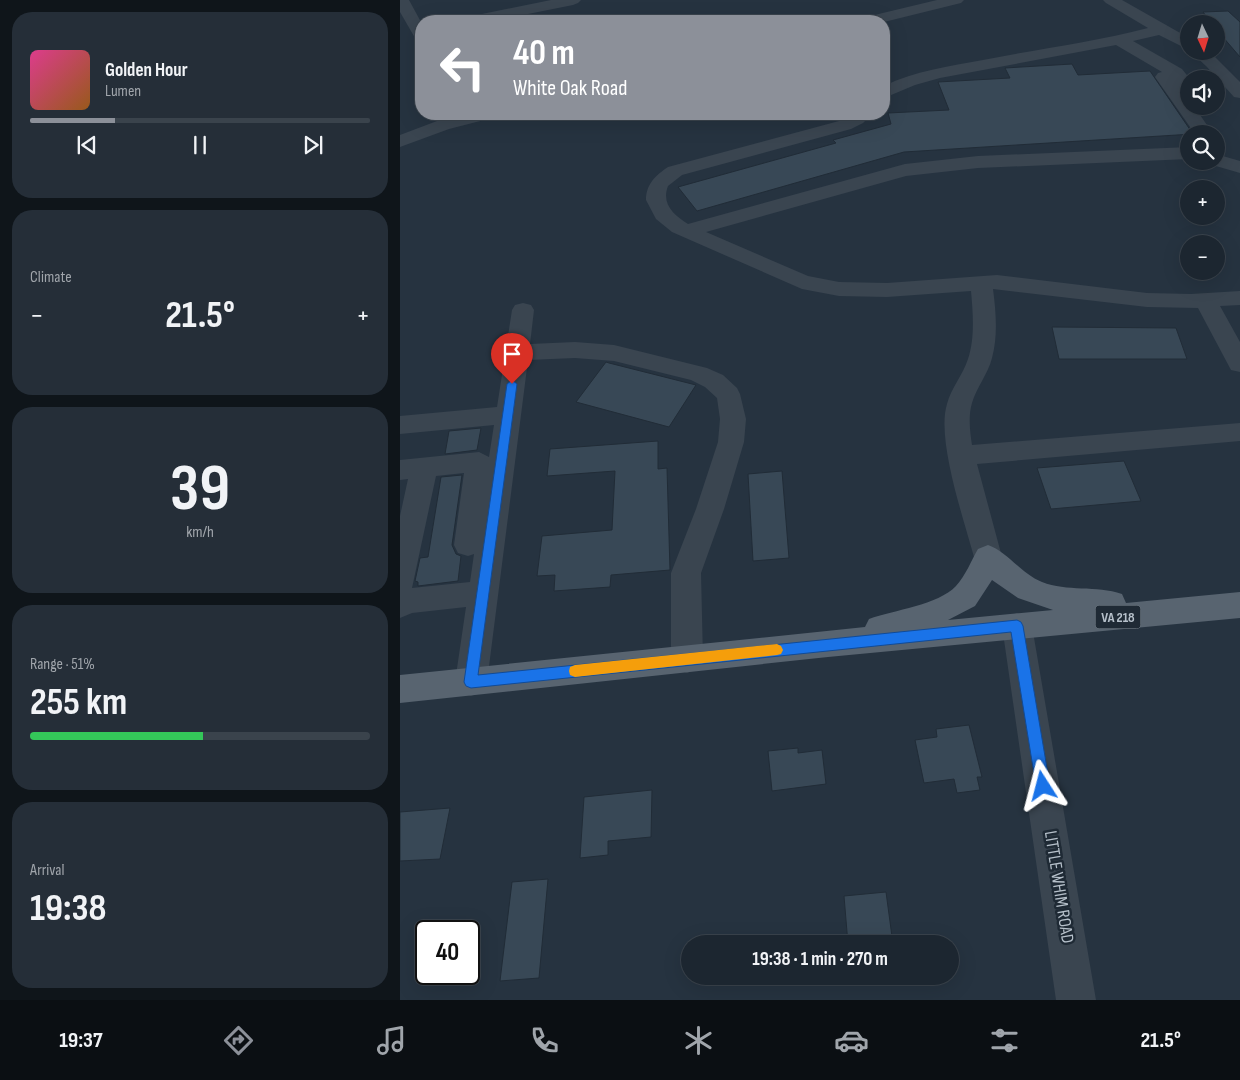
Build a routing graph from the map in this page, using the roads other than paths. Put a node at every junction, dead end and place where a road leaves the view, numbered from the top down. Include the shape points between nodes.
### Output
1 (401, 0) edge
2 (573, 0) edge
3 (956, 0) edge
4 (1111, 0) edge
5 (501, 15) edge
6 (890, 16) edge
7 (1162, 29) junction
8 (415, 30) edge
9 (1180, 40) edge
10 (1120, 41) junction
11 (1209, 60) edge
12 (1160, 64) junction
13 (1180, 78) edge
14 (890, 89) edge
15 (1240, 93) edge
16 (459, 120) edge
17 (855, 120) edge
18 (1198, 125) edge
19 (400, 141) edge
20 (1180, 153) edge
21 (1225, 163) edge
22 (1240, 167) edge
23 (686, 231) junction
24 (981, 283) junction
25 (1240, 298) edge
26 (1205, 300) junction
27 (523, 310) dead end
28 (517, 352) junction
29 (1240, 364) edge
30 (508, 415) junction
31 (400, 425) edge
32 (1240, 432) edge
33 (961, 456) junction
34 (412, 469) edge
35 (468, 546) dead end
36 (988, 557) junction
37 (400, 583) edge
38 (483, 593) junction
39 (400, 605) edge
40 (1229, 606) edge
41 (1017, 626) junction
42 (828, 644) junction
43 (687, 659) junction
44 (471, 682) junction
45 (400, 689) edge
46 (1076, 1000) edge

1 - 8 street
2 - 5 street
3 - 6 street
4 - 7 street
7 - 9 street
7 - 10 street
10 - 12 street
10 - 14 street via 953,70
11 - 15 street
12 - 13 street
12 - 18 street via 1162,75
16 - 19 street
17 - 23 street via 667,176 655,190 656,201 674,224
20 - 23 street via 952,164 889,174
21 - 22 street
23 - 24 street via 814,285 870,291
24 - 26 street via 1011,283 1147,300
24 - 33 street via 984,335 980,360 958,410
25 - 26 street
26 - 29 street
27 - 28 street
28 - 30 street
28 - 43 street via 575,350 614,353 698,374 714,381 728,394 733,419 731,442 686,573
30 - 31 street
30 - 38 street
32 - 33 street
33 - 36 street
34 - 35 street via 479,462
34 - 37 street
36 - 40 main road via 1024,588 1056,599
36 - 42 main road via 971,588 957,601
38 - 39 street via 410,601
38 - 44 street
40 - 41 main road, VA 218
41 - 42 main road, VA 218
41 - 46 street, LITTLE WHIM ROAD
42 - 43 main road, VA 218
43 - 44 main road, VA 218
44 - 45 main road, VA 218

